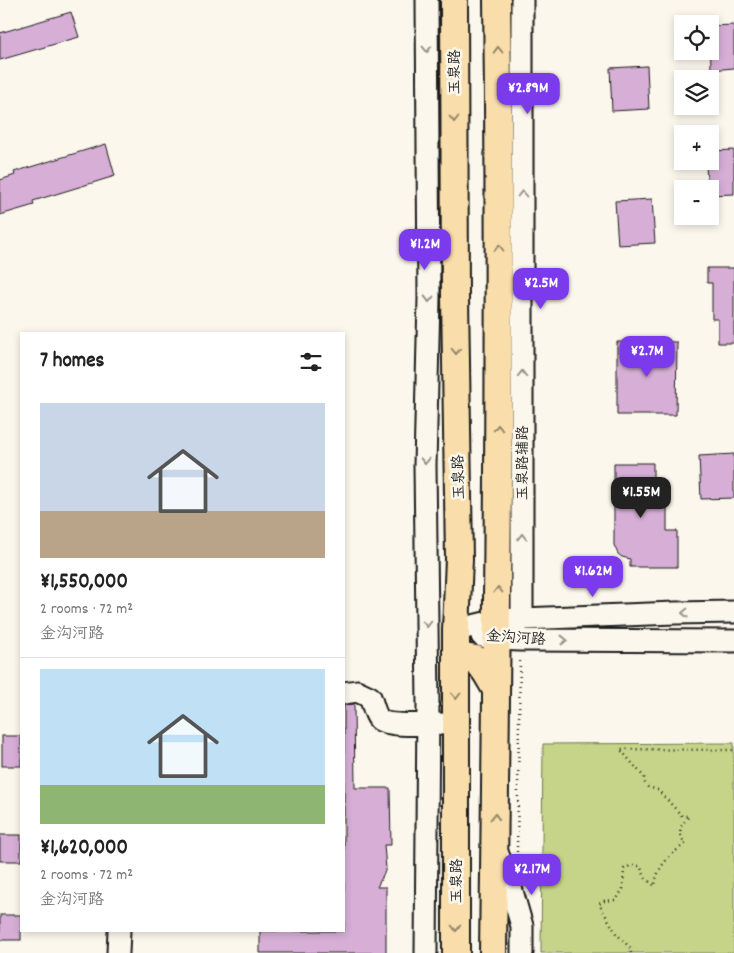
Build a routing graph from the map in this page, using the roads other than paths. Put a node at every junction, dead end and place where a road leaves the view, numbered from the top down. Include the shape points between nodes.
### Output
1 (427, 0) edge
2 (454, 0) edge
3 (497, 0) edge
4 (522, 0) edge
5 (522, 73) junction
6 (499, 146) junction
7 (429, 231) junction
8 (455, 297) junction
9 (458, 525) junction
10 (498, 538) junction
11 (734, 612) edge
12 (456, 630) junction
13 (510, 630) junction
14 (734, 641) edge
15 (456, 666) junction
16 (496, 690) junction
17 (345, 692) edge
18 (428, 724) junction
19 (456, 724) junction
20 (506, 851) junction
21 (119, 932) edge
22 (118, 953) edge
23 (426, 953) edge
24 (456, 953) edge
25 (494, 953) edge
26 (522, 953) edge

1 -> 7 street
2 -> 8 main road, 玉泉路
6 -> 3 main road
4 - 5 street, 玉泉路辅路
5 - 6 street
13 -> 5 street, 玉泉路辅路
10 -> 6 main road
7 - 8 street
7 -> 18 street via 425,464
8 -> 9 main road, 玉泉路
9 - 10 main road via 475,548 487,548
9 - 12 main road, 玉泉路 via 460,559
13 -> 10 main road
11 -> 13 street, 金沟河路 via 665,613
12 - 13 street, 金沟河路
12 - 15 main road, 玉泉路
13 -> 14 street, 金沟河路
13 - 16 main road
15 - 16 main road via 464,657 476,660
15 -> 19 main road, 玉泉路
20 -> 16 main road
17 - 18 street via 357,691 370,697 380,720 390,724
18 - 19 street
18 - 23 street
19 -> 24 main road, 玉泉路
20 - 25 main road
20 - 26 street via 509,881 522,926
21 - 22 street

